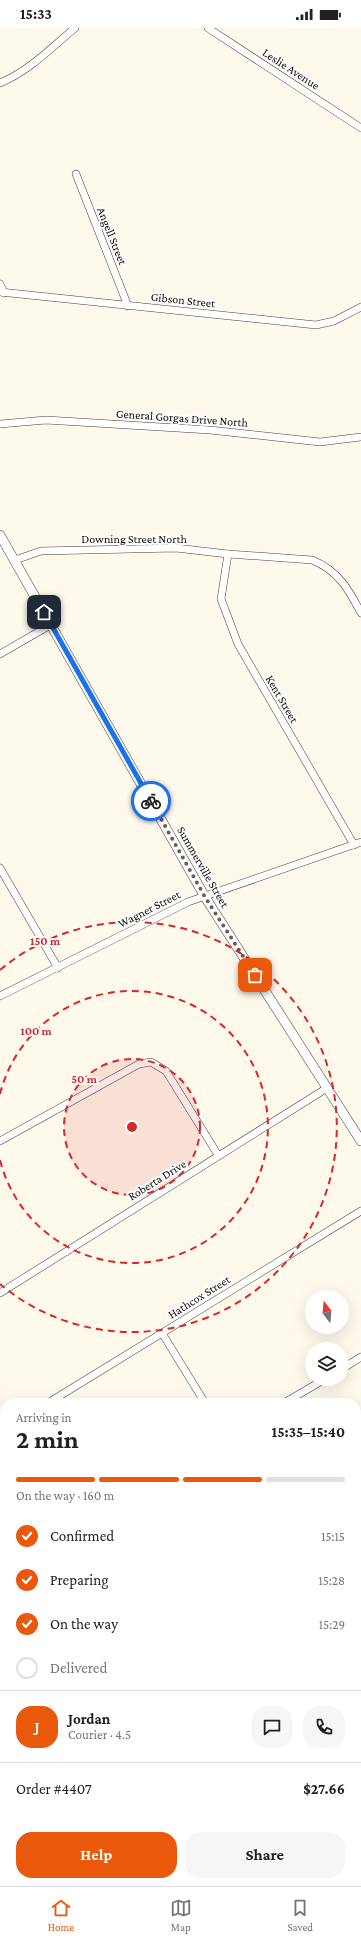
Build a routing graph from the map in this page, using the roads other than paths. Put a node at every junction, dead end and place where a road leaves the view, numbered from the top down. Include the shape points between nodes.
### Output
1 (75, 28) edge
2 (208, 28) edge
3 (0, 83) edge
4 (361, 128) edge
5 (76, 174) dead end
6 (0, 284) edge
7 (2, 293) edge
8 (128, 306) junction
9 (361, 307) edge
10 (0, 424) edge
11 (361, 436) edge
12 (0, 535) edge
13 (228, 554) junction
14 (15, 560) junction
15 (361, 613) edge
16 (52, 624) junction
17 (0, 654) edge
18 (361, 842) edge
19 (354, 845) junction
20 (0, 868) edge
21 (205, 897) junction
22 (58, 968) junction
23 (0, 996) edge
24 (327, 1088) junction
25 (0, 1141) edge
26 (361, 1141) edge
27 (218, 1155) junction
28 (361, 1210) edge
29 (0, 1293) edge
30 (162, 1333) junction
31 (361, 1357) edge
32 (349, 1365) edge
33 (312, 1386) edge
34 (56, 1398) edge
35 (202, 1398) edge
36 (292, 1398) edge

1 - 3 street via 35,62
2 - 4 street, Leslie Avenue
5 - 8 street, Angell Street
6 - 7 street
7 - 8 street, Gibson Street
8 - 9 street, Gibson Street via 316,325 334,321
10 - 11 street, General Gorgas Drive North via 46,420 210,430 320,442
12 - 14 street, Summerville Street
13 - 14 street, Downing Street North via 176,548 41,551
13 - 15 street, Downing Street North via 312,560 325,565 348,587
13 - 19 street, Kent Street via 221,599 238,644
14 - 16 street, Summerville Street
16 - 17 street
16 - 21 street, Summerville Street
18 - 19 street, Wagner Street
19 - 21 street, Wagner Street
20 - 22 street
21 - 22 street, Wagner Street via 188,902
21 - 24 street, Summerville Street
22 - 23 street, Wagner Street
24 - 26 street, Summerville Street
24 - 27 street, Roberta Drive
25 - 27 street via 139,1064 151,1062 166,1071
27 - 29 street, Roberta Drive
28 - 30 street, Hathcox Street
30 - 34 street, Hathcox Street
30 - 35 street
31 - 32 street
33 - 36 street

